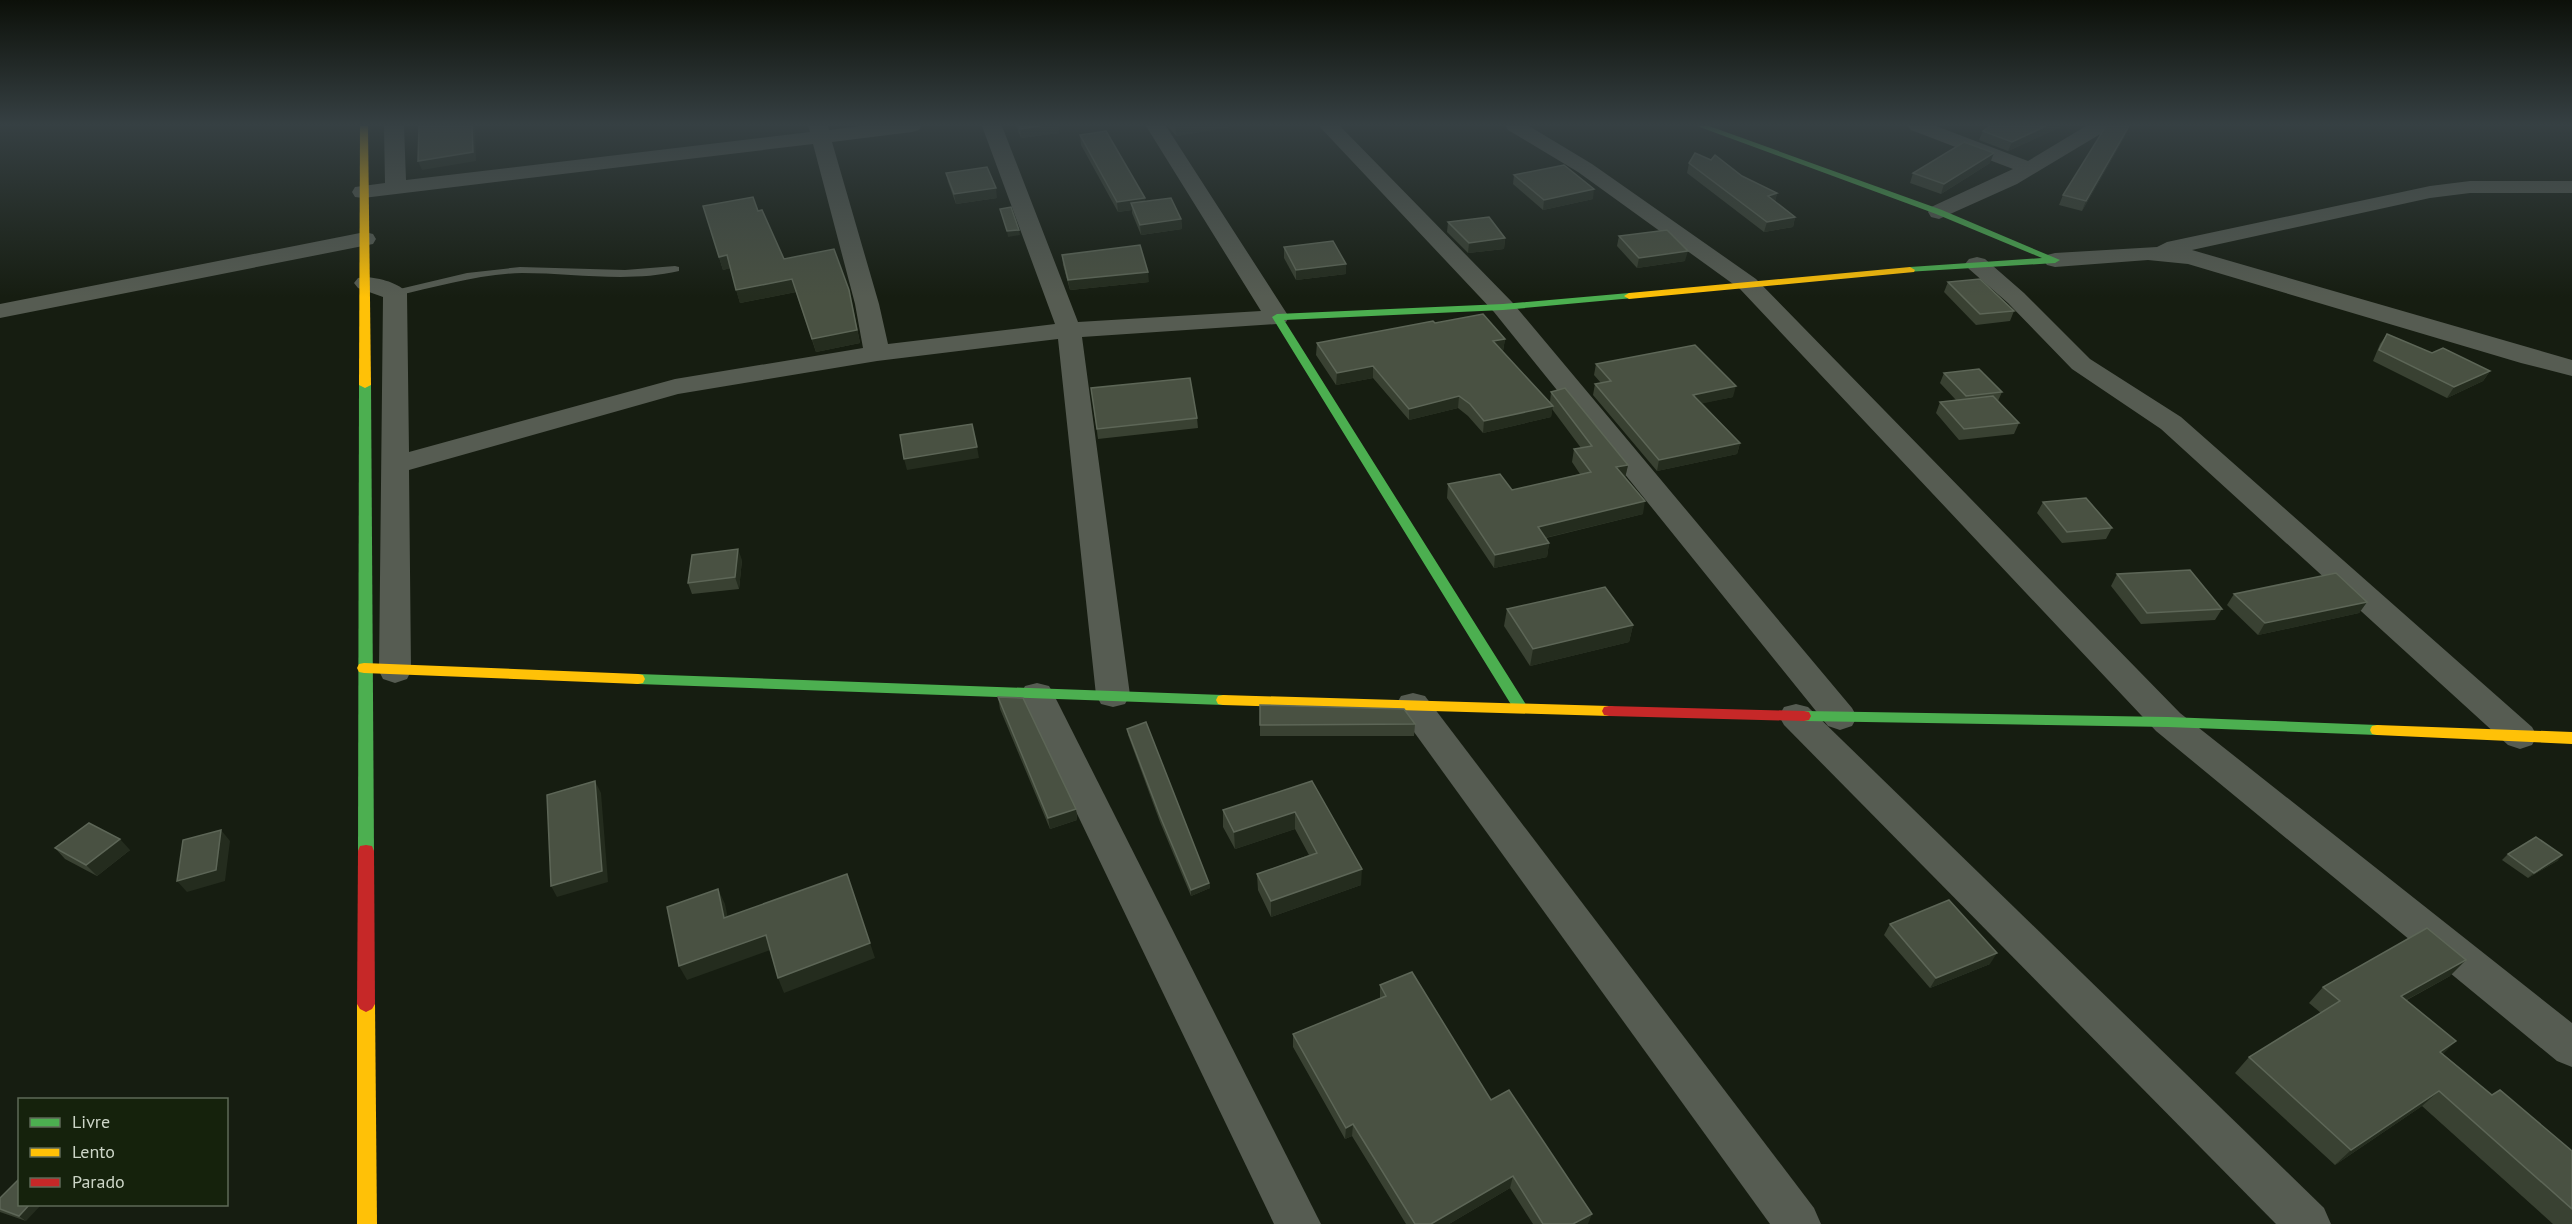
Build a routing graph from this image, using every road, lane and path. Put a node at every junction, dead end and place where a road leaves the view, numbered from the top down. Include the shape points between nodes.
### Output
1 (363, 183) edge
2 (396, 183) edge
3 (433, 183) edge
4 (834, 183) edge
5 (1014, 183) edge
6 (1192, 183) edge
7 (1384, 183) edge
8 (1606, 183) edge
9 (1859, 183) edge
10 (2003, 183) edge
11 (2572, 187) edge
12 (396, 188) junction
13 (363, 192) junction
14 (1939, 212) junction
15 (365, 239) junction
16 (2148, 253) junction
17 (2055, 260) junction
18 (1977, 264) junction
19 (675, 269) dead end
20 (366, 283) junction
21 (1748, 284) junction
22 (395, 293) junction
23 (1503, 307) junction
24 (0, 311) edge
25 (1277, 317) junction
26 (1069, 330) junction
27 (877, 353) junction
28 (2572, 368) edge
29 (395, 465) junction
30 (364, 668) junction
31 (395, 671) junction
32 (1037, 695) junction
33 (1113, 695) junction
34 (1413, 705) junction
35 (1520, 708) junction
36 (1796, 716) junction
37 (1840, 717) junction
38 (2168, 722) junction
39 (2553, 741) edge
40 (2572, 1048) edge
41 (367, 1224) edge
42 (1298, 1224) edge
43 (1798, 1224) edge
44 (2308, 1224) edge

1 - 13 street
2 - 12 street
3 - 12 street
4 - 27 street
5 - 26 street
6 - 25 street
7 - 23 street
8 - 21 street
9 - 14 street
10 - 14 street
11 - 16 street via 2470,187 2430,192
12 - 13 street
13 - 15 street
14 - 17 street
15 - 20 street
15 - 24 street
16 - 17 street
16 - 28 street via 2202,261
17 - 18 street
18 - 21 street
18 - 39 street via 2080,364 2171,423
19 - 22 lane via 625,273 520,270 466,276
20 - 22 street
20 - 30 street
21 - 23 street
21 - 38 street
22 - 29 street
23 - 25 street
23 - 37 street
25 - 26 street
25 - 35 street
26 - 27 street
26 - 33 street
27 - 29 street via 675,387
29 - 31 street
30 - 31 street
30 - 41 street
31 - 32 street
32 - 33 street
32 - 42 street
33 - 34 street
34 - 35 street
34 - 43 street
35 - 36 street
36 - 37 street
36 - 44 street
37 - 38 street
38 - 39 street
38 - 40 street

